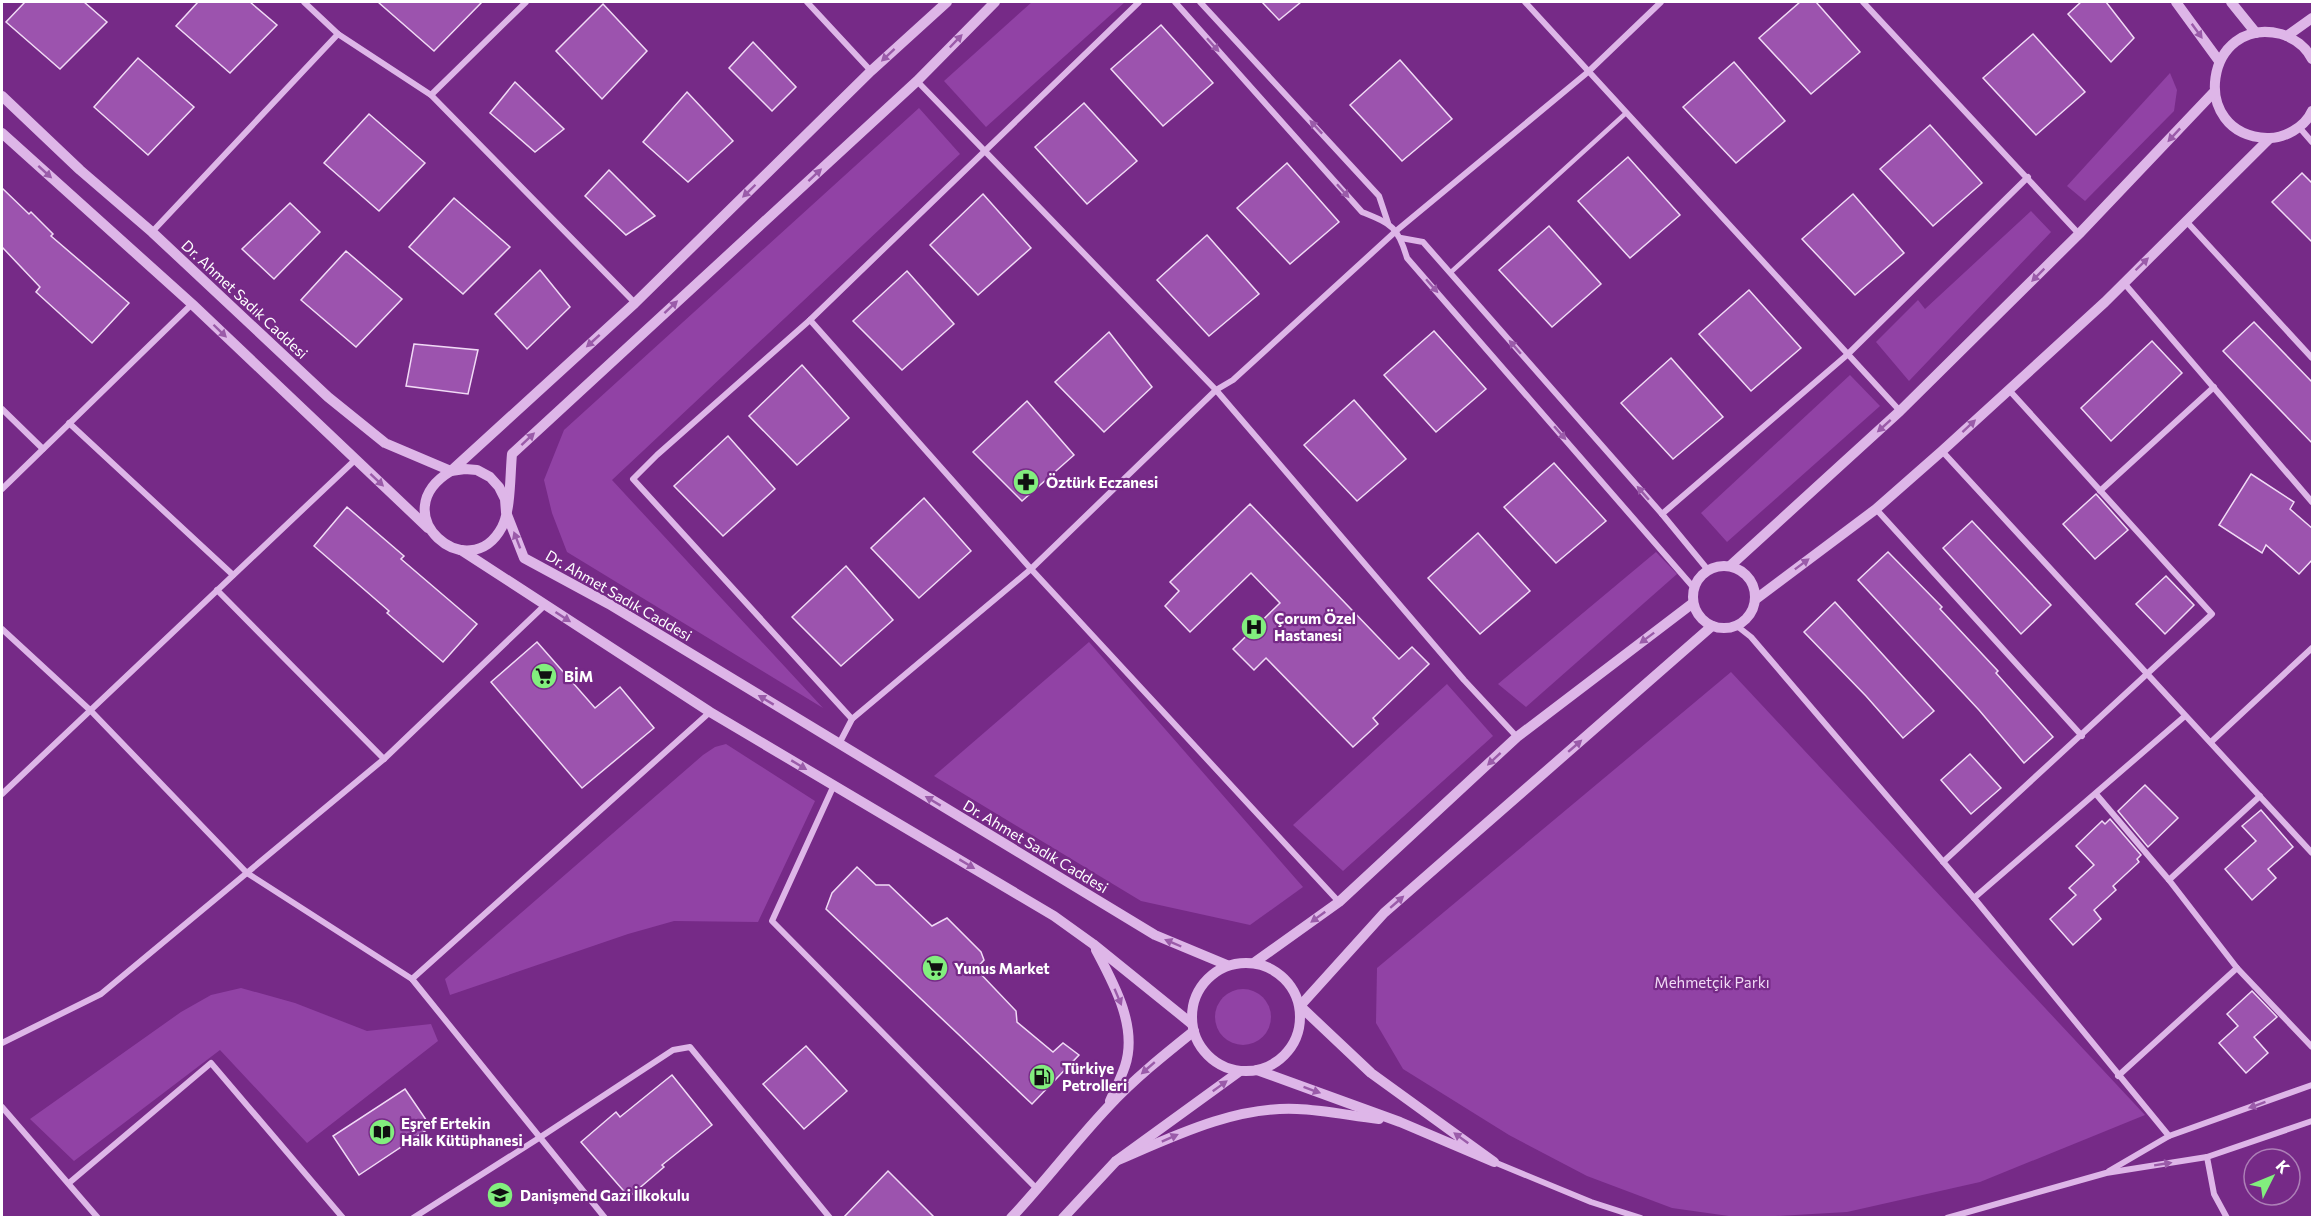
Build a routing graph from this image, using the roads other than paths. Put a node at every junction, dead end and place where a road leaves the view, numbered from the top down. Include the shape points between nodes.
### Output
1 (304, 2) edge
2 (526, 2) edge
3 (807, 2) edge
4 (947, 2) edge
5 (995, 2) edge
6 (1139, 2) edge
7 (1175, 2) edge
8 (1200, 2) edge
9 (1525, 2) edge
10 (1661, 2) edge
11 (1863, 2) edge
12 (2176, 2) edge
13 (2230, 2) edge
14 (2313, 18) edge
15 (2256, 33) junction
16 (338, 34) junction
17 (2287, 36) junction
18 (2313, 59) edge
19 (2219, 61) junction
20 (872, 71) junction
21 (1588, 72) junction
22 (918, 81) junction
23 (2214, 92) junction
24 (431, 95) junction
25 (2, 96) edge
26 (2313, 111) edge
27 (1626, 113) junction
28 (2299, 127) junction
29 (2, 132) edge
30 (2270, 138) junction
31 (2313, 142) edge
32 (985, 150) junction
33 (2028, 177) junction
34 (2186, 221) junction
35 (1388, 223) junction
36 (1396, 231) junction
37 (152, 232) junction
38 (2079, 234) junction
39 (1401, 238) junction
40 (1449, 273) junction
41 (2124, 282) junction
42 (635, 303) junction
43 (192, 304) junction
44 (810, 320) junction
45 (1846, 355) junction
46 (2313, 358) edge
47 (2214, 387) junction
48 (1216, 390) junction
49 (2008, 390) junction
50 (2, 410) edge
51 (1900, 411) junction
52 (69, 423) junction
53 (43, 449) junction
54 (1941, 451) junction
55 (355, 460) junction
56 (450, 471) junction
57 (2, 489) edge
58 (2100, 491) junction
59 (2313, 502) edge
60 (1876, 509) junction
61 (506, 512) junction
62 (1662, 514) junction
63 (429, 528) junction
64 (461, 550) junction
65 (1730, 566) junction
66 (1031, 569) junction
67 (1708, 570) junction
68 (233, 575) junction
69 (1694, 588) junction
70 (217, 590) junction
71 (1755, 599) junction
72 (1693, 603) junction
73 (544, 606) junction
74 (1712, 626) junction
75 (1737, 626) junction
76 (2, 629) edge
77 (2313, 648) edge
78 (2147, 675) junction
79 (91, 711) junction
80 (710, 712) junction
81 (2185, 716) junction
82 (852, 718) junction
83 (2082, 736) junction
84 (1517, 737) junction
85 (2211, 742) junction
86 (839, 744) junction
87 (384, 759) junction
88 (834, 785) junction
89 (2, 794) edge
90 (2096, 794) junction
91 (2260, 796) junction
92 (2312, 852) edge
93 (1943, 862) junction
94 (247, 873) junction
95 (2169, 880) junction
96 (1974, 898) junction
97 (1339, 902) junction
98 (1093, 944) junction
99 (1256, 962) junction
100 (1227, 965) junction
101 (2237, 968) junction
102 (412, 979) junction
103 (1300, 1006) junction
104 (1193, 1027) junction
105 (2, 1043) edge
106 (2313, 1047) edge
107 (1257, 1070) junction
108 (1240, 1071) junction
109 (2118, 1076) junction
110 (2313, 1085) edge
111 (2, 1107) edge
112 (1107, 1107) junction
113 (2313, 1121) edge
114 (1400, 1122) junction
115 (2169, 1136) junction
116 (540, 1138) junction
117 (2207, 1156) junction
118 (1116, 1161) junction
119 (1494, 1162) junction
120 (2106, 1173) junction
121 (69, 1183) junction
122 (1038, 1190) junction
123 (98, 1218) edge
124 (343, 1218) edge
125 (413, 1218) edge
126 (605, 1218) edge
127 (830, 1218) edge
128 (1011, 1218) edge
129 (1063, 1218) edge
130 (1641, 1218) edge
131 (1947, 1218) edge
132 (2227, 1218) edge

1 - 16 street
2 - 24 street
3 - 20 street
4 -> 20 street
22 -> 5 street
6 - 32 street
7 -> 35 street via 1362,212
35 -> 8 street via 1379,196
9 - 21 street
10 - 21 street
11 - 33 street
12 -> 19 street
13 - 15 street
14 - 17 street
15 - 17 street
15 - 19 street via 2234,43
16 - 24 street
16 - 37 street
17 - 18 street
19 - 23 street
20 -> 42 street
21 - 27 street
21 - 36 street
22 - 32 street
61 -> 22 street via 512,454
23 - 30 street via 2218,107 2239,131
23 -> 38 street
24 - 42 street
25 - 37 street, Dr. Ahmet Sadık Caddesi
26 - 28 street
27 - 40 lane
27 - 45 street
28 - 30 street
28 - 31 street
29 -> 43 street
30 - 34 street
32 - 44 street
32 - 48 street
33 - 38 street
33 - 45 street
41 -> 34 street
34 - 46 street
35 - 36 street
36 - 39 street
36 - 48 street via 1233,380
37 - 56 street, Dr. Ahmet Sadık Caddesi via 328,398 385,443
38 -> 51 street
39 - 40 street via 1423,242
39 -> 69 street via 1407,258
62 -> 40 street
41 - 47 street
41 - 49 street
42 -> 56 street
43 - 52 street
43 -> 55 street
44 - 66 street
44 - 82 street via 633,479
45 - 51 street
45 - 62 street
47 - 58 street
47 - 59 street
48 - 66 street
48 - 84 street
54 -> 49 street
49 - 58 street
50 - 53 street
51 -> 65 street
52 - 53 street
52 - 68 street
53 - 57 street
54 - 60 street
54 - 78 street
55 -> 63 street
55 - 68 street
56 - 61 street, Dr. Ahmet Sadık Caddesi via 477,470 490,477 505,499
56 - 63 street via 430,489 425,502
58 - 78 street via 2212,614
71 -> 60 street
60 - 83 street
61 - 64 street via 503,525 487,544
86 -> 61 street, Dr. Ahmet Sadık Caddesi via 609,604 524,558
62 - 67 street
63 - 64 street via 443,543
64 - 73 street
65 - 67 street
65 - 71 street via 1749,578
66 - 82 street
66 - 97 street
67 - 69 street
68 - 70 street
69 - 72 street
70 - 79 street
70 - 87 street
71 - 75 street via 1750,615
72 - 74 street via 1700,617
72 -> 84 street
73 -> 80 street
73 - 87 street
74 - 75 street
103 -> 74 street via 1384,913
75 - 93 street via 1751,637
76 - 79 street
77 - 85 street
78 - 81 street
78 - 83 street
79 - 89 street
79 - 94 street
80 -> 88 street
80 - 102 street
81 - 85 street
81 - 90 street
82 - 86 street
83 - 93 street
84 -> 97 street
85 - 91 street
100 -> 86 street, Dr. Ahmet Sadık Caddesi via 1155,935
87 - 94 street
88 -> 98 street via 1054,916
88 - 122 street via 772,921
90 - 95 street
90 - 96 street
91 - 92 street
91 - 95 street
93 - 96 street
94 - 102 street
94 - 105 street via 101,994
95 - 101 street
96 - 109 street
97 -> 99 street
98 - 104 street
98 -> 112 street via 1125,1013 1128,1041 1126,1065
99 - 100 street
99 - 103 street via 1285,977
100 - 104 street via 1214,972 1196,995
101 - 106 street
101 - 109 street
102 - 116 street
103 - 107 street via 1299,1034 1292,1047 1276,1062
119 -> 103 street via 1371,1073
104 - 108 street via 1198,1043 1216,1062
104 -> 112 street
107 - 108 street
107 -> 114 street
118 -> 108 street
109 - 115 street
110 -> 115 street
111 - 121 street
112 - 122 street
113 - 117 street
118 -> 114 street via 1193,1128 1251,1113 1295,1109
114 - 119 street
115 - 120 street
116 - 125 street
116 - 126 street
116 - 127 street via 673,1050 690,1047
120 -> 117 street
117 - 132 street via 2214,1194
118 - 129 street
119 - 130 street
120 - 131 street
121 - 123 street
121 - 124 street via 211,1063
122 - 128 street

